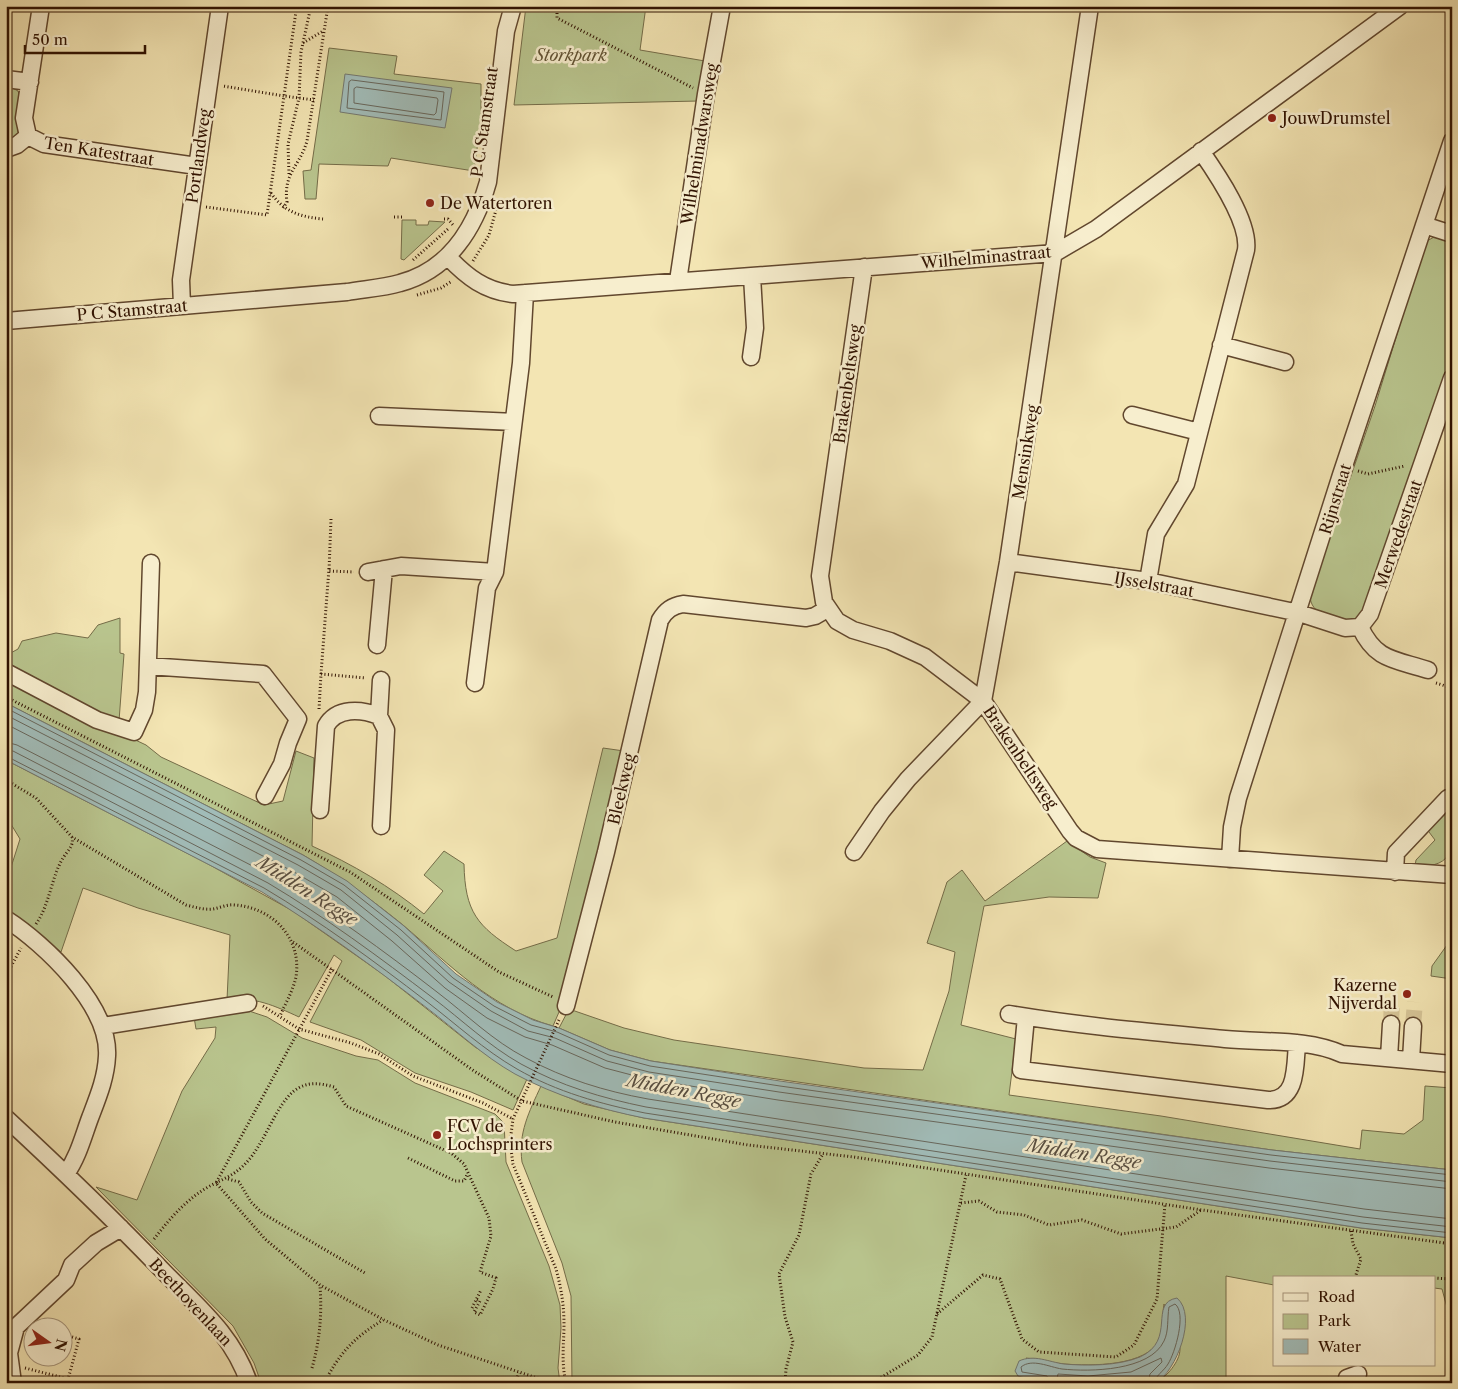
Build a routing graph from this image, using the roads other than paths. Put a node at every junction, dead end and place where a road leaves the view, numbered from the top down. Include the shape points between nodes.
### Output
1 (41, 6) edge
2 (220, 6) edge
3 (502, 6) edge
4 (513, 6) edge
5 (722, 6) edge
6 (1090, 6) edge
7 (1400, 6) edge
8 (1382, 12) edge
9 (506, 31) junction
10 (6, 79) edge
11 (30, 82) junction
12 (28, 136) junction
13 (1452, 141) edge
14 (6, 149) edge
15 (1201, 151) junction
16 (197, 166) junction
17 (1424, 225) junction
18 (1452, 234) edge
19 (1055, 253) junction
20 (448, 257) junction
21 (864, 267) junction
22 (752, 276) junction
23 (678, 281) junction
24 (525, 293) junction
25 (182, 306) junction
26 (6, 321) edge
27 (1222, 345) junction
28 (750, 357) dead end
29 (1285, 362) dead end
30 (1452, 378) edge
31 (1132, 415) dead end
32 (379, 416) dead end
33 (513, 422) junction
34 (1199, 432) junction
35 (1008, 562) junction
36 (151, 563) dead end
37 (384, 569) junction
38 (368, 572) road end
39 (495, 572) junction
40 (1148, 581) junction
41 (827, 609) junction
42 (1299, 613) junction
43 (1360, 626) junction
44 (377, 645) dead end
45 (148, 666) junction
46 (1428, 670) dead end
47 (6, 672) edge
48 (381, 680) road end
49 (475, 683) dead end
50 (983, 701) junction
51 (379, 716) junction
52 (265, 796) dead end
53 (1452, 799) edge
54 (320, 810) dead end
55 (381, 826) dead end
56 (854, 852) dead end
57 (1230, 859) junction
58 (1395, 872) junction
59 (1452, 875) edge
60 (6, 919) edge
61 (248, 1003) dead end
62 (567, 1004) road end
63 (1009, 1014) dead end
64 (1026, 1017) junction
65 (1402, 1025) tunnel mouth
66 (103, 1026) junction
67 (1297, 1043) junction
68 (1400, 1059) junction
69 (1452, 1064) edge
70 (6, 1118) edge
71 (66, 1174) junction
72 (121, 1228) junction
73 (13, 1383) edge
74 (249, 1383) edge

1 - 11 street
2 - 16 street, Portlandweg
3 - 9 street, P C Stamstraat
4 - 9 street, P C Stamstraat
5 - 23 street, Wilhelminadwarsweg
6 - 19 street, Mensinkweg
7 - 8 street, Wilhelminastraat
8 - 15 street, Wilhelminastraat
9 - 20 street, P C Stamstraat via 488,182 474,222
10 - 11 street
11 - 12 street via 24,118
12 - 14 street, Ten Katestraat
12 - 16 street, Ten Katestraat via 44,144
13 - 17 street, Rijnstraat
15 - 19 street, Wilhelminastraat via 1096,229
15 - 27 street via 1225,187 1247,239
16 - 25 street, Portlandweg via 181,280
17 - 18 street
17 - 42 street, Rijnstraat
19 - 21 street, Wilhelminastraat
19 - 35 street, Mensinkweg
20 - 24 street, Wilhelminastraat via 463,272 490,290
20 - 25 street, P C Stamstraat via 425,273 399,284 347,292
21 - 22 street, Wilhelminastraat
21 - 41 street, Brakenbeltsweg via 820,576 821,594
22 - 23 street, Wilhelminastraat
22 - 28 street via 755,328
23 - 24 street, Wilhelminastraat
24 - 33 street via 521,363
25 - 26 street, P C Stamstraat
27 - 29 street
27 - 34 street
30 - 43 street, Merwedestraat via 1370,614
31 - 34 street
32 - 33 street
33 - 39 street
34 - 40 street via 1184,488 1156,534
35 - 40 street, IJsselstraat
35 - 50 street, Mensinkweg
36 - 45 street
37 - 38 street
37 - 39 street via 400,566
37 - 44 street
39 - 49 street via 487,588
40 - 42 street, IJsselstraat
41 - 50 street, Brakenbeltsweg via 837,621 853,630 890,641 925,657
41 - 62 street, Bleekweg via 806,618 683,604 664,613
42 - 43 street via 1345,628
42 - 57 street, Rijnstraat via 1238,798
43 - 46 street via 1377,653
45 - 47 street via 144,710 134,732 97,720
45 - 52 street via 263,674 298,719 282,764
48 - 51 street
50 - 56 street via 908,779
50 - 57 street, Brakenbeltsweg via 1070,832 1080,841 1108,851
51 - 54 street via 369,712 345,712 330,718 326,726
51 - 55 street via 386,730
53 - 58 street via 1448,798 1396,853
57 - 58 street, Brakenbeltsweg
58 - 59 street, Brakenbeltsweg
60 - 66 street via 28,933 63,967
61 - 66 street
63 - 64 street
64 - 67 street via 1227,1040
64 - 67 street via 1021,1070 1268,1100 1283,1098 1290,1091
65 - 68 street
66 - 71 street via 108,1054 103,1081
67 - 68 street via 1327,1047 1342,1054
68 - 69 street
70 - 71 street, Beethovenlaan
71 - 72 street, Beethovenlaan
72 - 73 street via 96,1243 72,1266 66,1280 16,1326 9,1353
72 - 74 street, Beethovenlaan via 224,1334 242,1360

